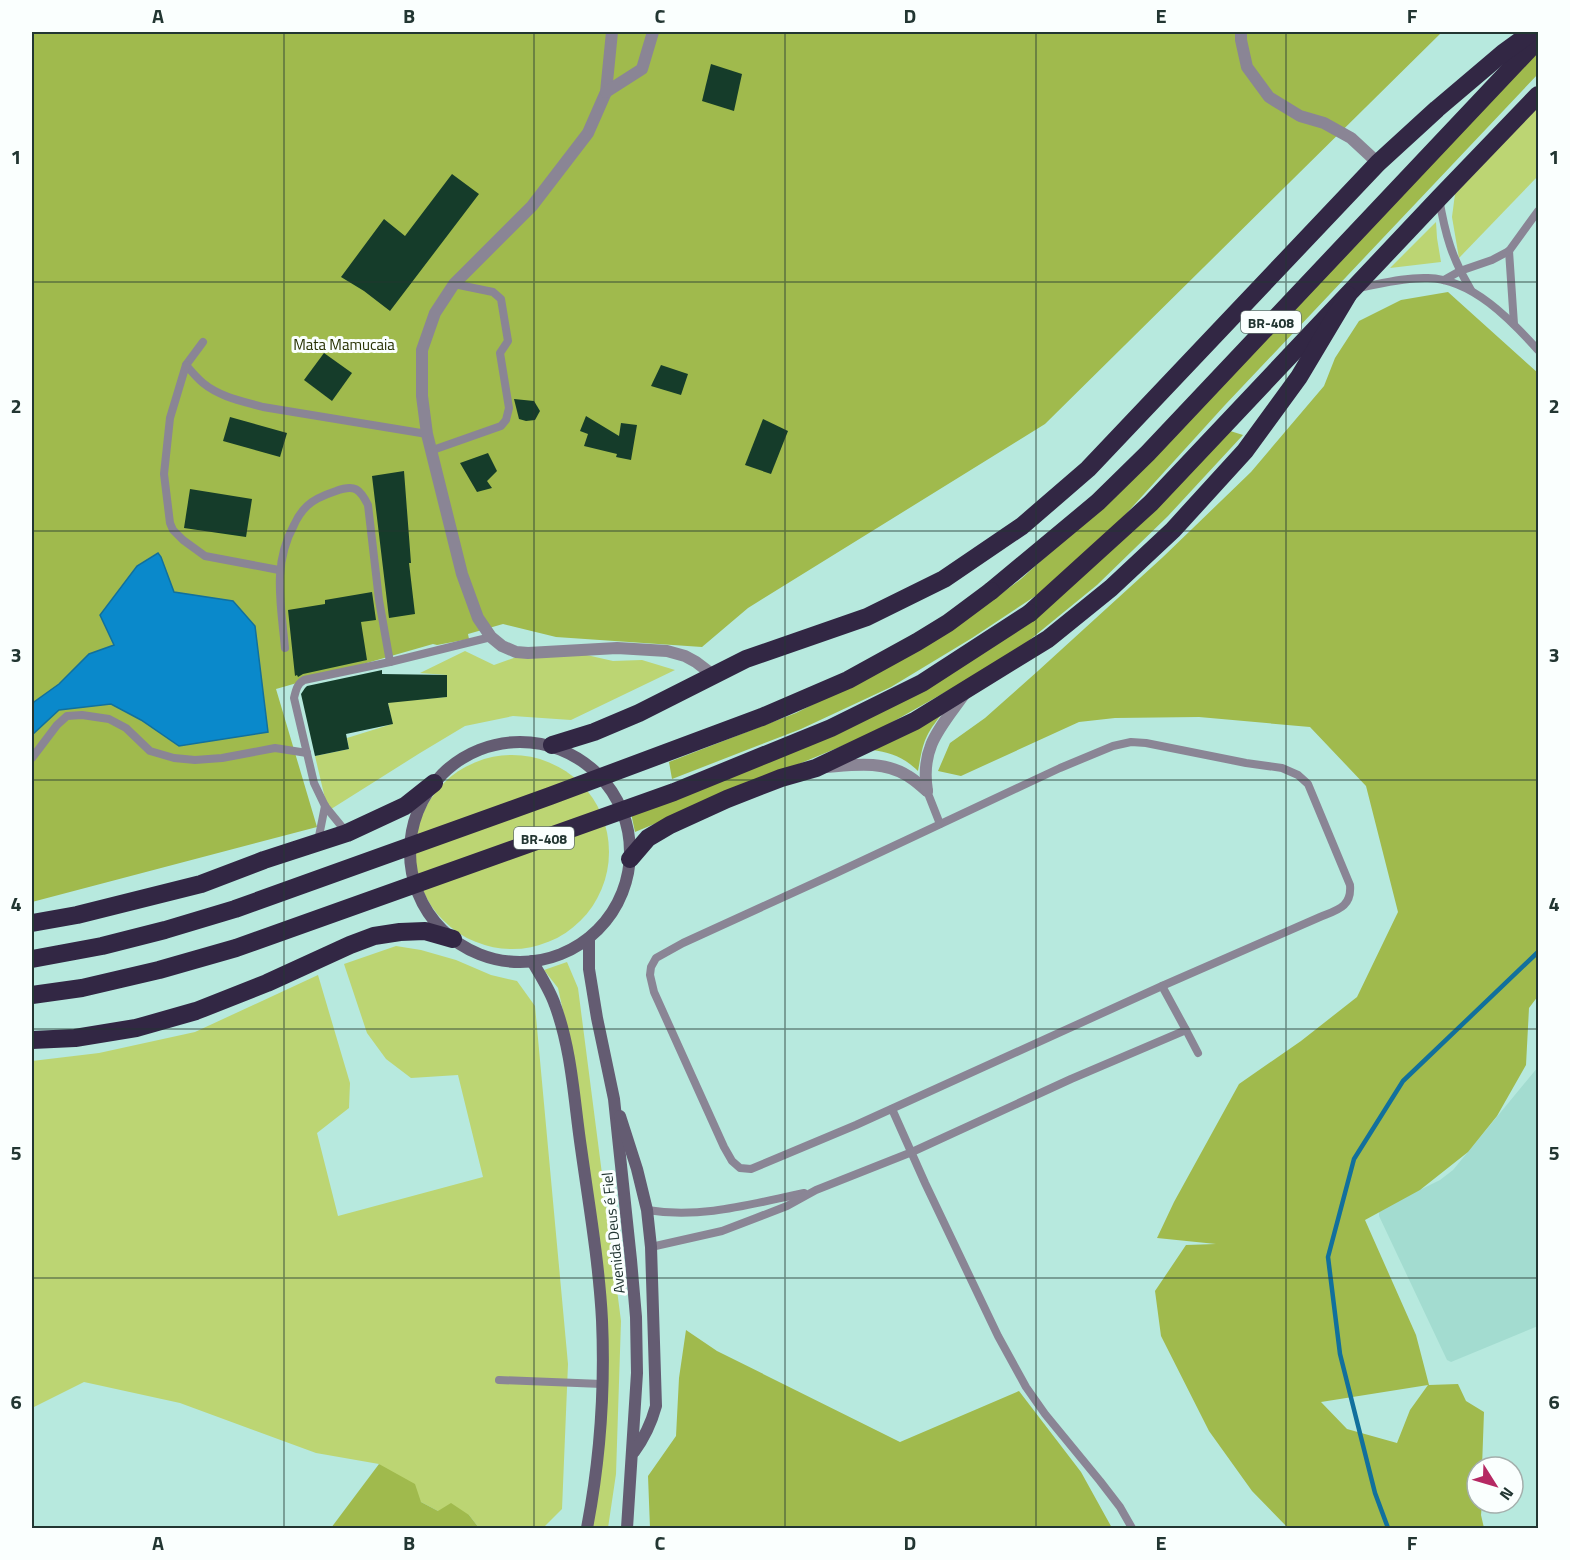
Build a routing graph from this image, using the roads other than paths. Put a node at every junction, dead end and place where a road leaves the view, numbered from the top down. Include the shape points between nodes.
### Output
1 (612, 32) edge
2 (653, 32) edge
3 (1241, 32) edge
4 (1532, 32) edge
5 (1539, 40) edge
6 (606, 92) junction
7 (1539, 95) edge
8 (1378, 163) junction
9 (1439, 198) junction
10 (1539, 211) edge
11 (1509, 251) junction
12 (1460, 272) junction
13 (1444, 280) junction
14 (454, 284) junction
15 (1472, 290) junction
16 (1351, 292) junction
17 (1514, 324) junction
18 (203, 342) dead end
19 (1539, 350) edge
20 (186, 364) junction
21 (427, 434) junction
22 (430, 451) junction
23 (279, 570) junction
24 (491, 637) junction
25 (285, 648) dead end
26 (390, 662) junction
27 (713, 675) junction
28 (966, 691) junction
29 (552, 745) junction
30 (307, 753) junction
31 (32, 758) edge
32 (816, 768) junction
33 (434, 783) junction
34 (927, 791) junction
35 (325, 806) junction
36 (940, 824) junction
37 (346, 833) junction
38 (318, 842) junction
39 (630, 859) junction
40 (32, 923) edge
41 (589, 938) junction
42 (453, 939) junction
43 (32, 959) edge
44 (532, 961) junction
45 (1162, 987) junction
46 (32, 995) edge
47 (1186, 1030) junction
48 (32, 1040) edge
49 (1198, 1053) dead end
50 (614, 1099) junction
51 (892, 1109) junction
52 (912, 1152) junction
53 (816, 1190) junction
54 (647, 1210) junction
55 (651, 1247) junction
56 (499, 1380) dead end
57 (602, 1384) junction
58 (633, 1453) junction
59 (587, 1528) edge
60 (627, 1528) edge
61 (1131, 1528) edge

1 - 6 street
2 - 6 street via 642,69
3 - 8 street via 1247,67 1269,97 1300,116 1324,123 1351,138
4 - 8 highway
5 - 43 highway, BR-408, bridge via 1098,502 991,591 917,642 848,680 741,725 474,824 235,909 102,946
6 - 14 street via 588,133 532,206
7 - 9 highway, BR-408
8 - 27 highway via 1088,469 1022,526 944,579 867,617 746,659
9 - 12 lane via 1444,231
9 - 16 highway, BR-408
10 - 11 lane
11 - 12 lane
11 - 17 lane
12 - 13 lane
12 - 15 lane
13 - 15 lane
13 - 16 lane via 1427,278
14 - 21 street via 435,313 422,350
14 - 22 lane via 493,292 501,299 508,341 500,353 509,408 501,426
15 - 17 lane
16 - 28 highway via 1299,377 1245,451 1173,530 1048,639
16 - 46 highway, BR-408, bridge via 1151,503 1030,613 922,683 831,729 674,792 236,948 82,988
17 - 19 lane
18 - 20 lane
20 - 21 lane via 202,383 237,400
20 - 23 lane via 170,418 164,474 173,530 205,556
21 - 22 street
22 - 24 street via 462,574 478,618
23 - 25 lane
23 - 26 lane via 287,538 308,505 346,487 362,492 368,505
24 - 26 lane
24 - 27 street via 502,646 528,653 617,648 668,651 685,656
26 - 30 lane via 299,683 294,698
27 - 29 highway via 639,713
28 - 32 highway via 915,721
28 - 34 street via 930,747 925,766
29 - 33 main road via 520,741 488,746 458,760
29 - 39 main road via 586,762 612,788 627,822
30 - 31 lane via 275,748 195,760 174,758 150,751 126,728 108,719 82,715 67,716
30 - 35 lane via 314,783
32 - 34 street via 861,764 891,768
32 - 39 highway via 727,799 670,825 648,838
33 - 37 highway via 405,806
33 - 42 main road via 421,802 410,848 414,882 420,902
34 - 36 lane
35 - 37 lane
35 - 38 lane
36 - 45 lane via 1070,764 1131,741 1282,768 1298,775 1308,784 1350,885 1348,902
36 - 51 lane via 683,943 656,958 651,967 654,992 724,1147 740,1168 751,1169 770,1162
37 - 38 highway
38 - 40 highway via 201,884
39 - 41 main road via 624,889 615,907
41 - 44 main road via 552,957
41 - 50 main road, Avenida Deus é Fiel via 589,969
42 - 44 main road via 490,958
42 - 48 highway via 425,931 374,936 196,1011 126,1030
44 - 57 main road, Avenida Deus é Fiel via 555,1004 567,1047 602,1320
45 - 47 lane
45 - 51 lane
47 - 49 lane
47 - 52 lane
50 - 54 main road
50 - 58 main road, Avenida Deus é Fiel via 636,1317 638,1373
51 - 52 lane
52 - 53 lane
52 - 61 lane via 1026,1387 1113,1498
53 - 54 lane via 723,1210
53 - 55 lane via 787,1206 722,1231
54 - 55 main road
55 - 58 main road via 656,1406 645,1437
56 - 57 lane
57 - 59 main road, Avenida Deus é Fiel via 594,1494
58 - 60 main road, Avenida Deus é Fiel

